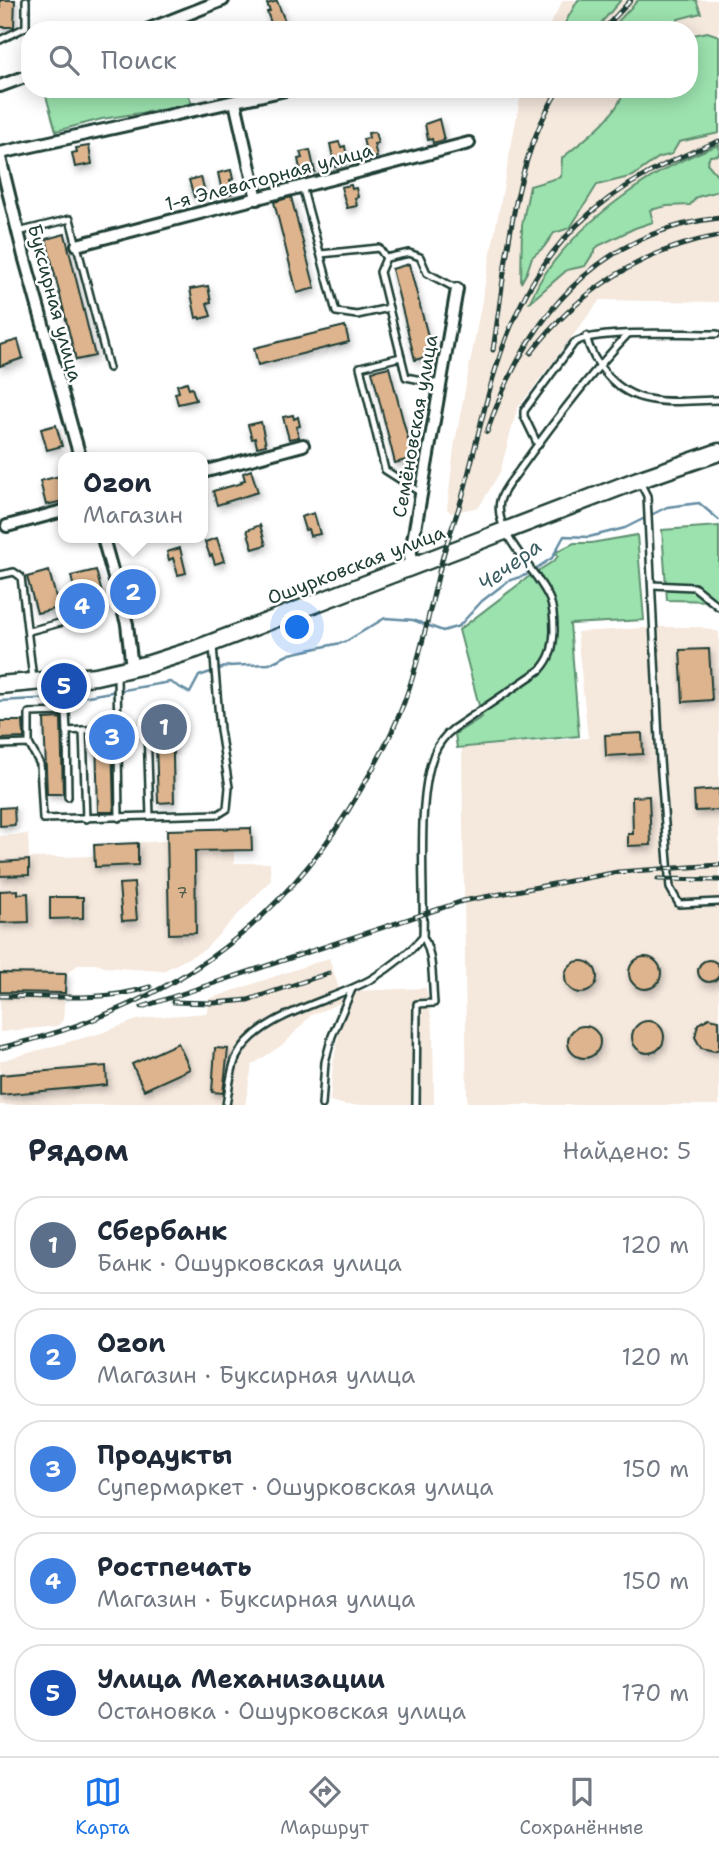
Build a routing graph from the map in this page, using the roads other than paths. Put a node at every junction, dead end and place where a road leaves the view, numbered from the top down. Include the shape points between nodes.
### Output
1 (26, 0) edge
2 (223, 0) edge
3 (26, 21) edge
4 (170, 21) edge
5 (21, 30) edge
6 (0, 40) edge
7 (21, 78) edge
8 (0, 86) edge
9 (252, 98) edge
10 (235, 102) junction
11 (469, 143) dead end
12 (0, 155) edge
13 (302, 186) junction
14 (257, 199) junction
15 (18, 232) junction
16 (77, 245) junction
17 (321, 254) junction
18 (386, 258) junction
19 (457, 289) joint
20 (389, 308) junction
21 (628, 334) junction
22 (717, 334) dead end
23 (586, 336) junction
24 (401, 357) junction
25 (599, 367) junction
26 (109, 368) dead end
27 (441, 384) junction
28 (719, 400) edge
29 (303, 445) dead end
30 (538, 445) junction
31 (79, 452) edge
32 (719, 452) edge
33 (208, 471) edge
34 (638, 480) junction
35 (421, 493) junction
36 (58, 512) edge
37 (7, 526) dead end
38 (504, 531) junction
39 (104, 543) edge
40 (408, 569) junction
41 (0, 575) edge
42 (652, 585) junction
43 (719, 607) edge
44 (67, 621) dead end
45 (29, 631) junction
46 (212, 643) junction
47 (124, 669) junction
48 (34, 682) junction
49 (0, 685) edge
50 (83, 730) junction
51 (116, 730) junction
52 (67, 731) junction
53 (29, 744) junction
54 (0, 745) edge
55 (68, 797) dead end
56 (150, 817) junction
57 (119, 818) junction
58 (86, 819) junction
59 (719, 902) edge
60 (423, 937) junction
61 (352, 989) junction
62 (226, 1105) edge
63 (322, 1105) edge
64 (416, 1105) edge

1 - 3 lane
2 - 4 street
5 - 6 lane
7 - 8 street
9 - 10 street
10 - 12 street
10 - 14 street
11 - 13 street, 1-я Элеваторная улица
12 - 15 street, Буксирная улица
13 - 14 street, 1-я Элеваторная улица
13 - 17 lane
14 - 16 street, 1-я Элеваторная улица
15 - 16 lane via 71,219
15 - 31 street, Буксирная улица
16 - 26 lane
17 - 18 lane via 379,248
17 - 20 lane via 336,312 358,315
18 - 19 lane via 409,253 420,257 427,273
18 - 20 lane via 380,272
19 - 27 street, Семёновская улица
20 - 24 lane
21 - 22 lane
21 - 23 lane
21 - 25 lane
23 - 25 lane
23 - 30 lane via 574,343 524,411
24 - 27 lane via 406,377
24 - 35 lane via 360,367 385,470
25 - 28 lane via 645,399
25 - 30 lane
27 - 35 street, Семёновская улица
29 - 33 street
30 - 38 lane via 500,499
32 - 34 street, Ошурковская улица
34 - 38 street, Ошурковская улица
34 - 42 lane via 647,496
35 - 40 street, Семёновская улица
36 - 37 street
38 - 40 street, Ошурковская улица
38 - 60 lane via 551,602 553,649 540,670 453,729 434,755 426,792
39 - 47 street via 127,624
40 - 46 street, Ошурковская улица
41 - 45 lane via 14,572 21,577
42 - 43 lane via 694,587
42 - 59 lane via 670,888 679,904
44 - 45 lane
45 - 48 lane
46 - 47 street, Ошурковская улица
46 - 56 lane via 229,788 227,808 219,814
47 - 48 street, Ошурковская улица
47 - 51 lane via 117,692
48 - 49 street, Ошурковская улица
50 - 51 lane
50 - 52 lane
50 - 58 lane
51 - 56 lane via 147,729
51 - 57 lane
52 - 53 lane via 66,712 29,713
52 - 55 lane
53 - 54 lane
53 - 58 lane via 40,764 43,819
56 - 57 lane
57 - 58 lane
60 - 61 lane via 401,958
60 - 64 lane via 428,945 434,1003 416,1004
61 - 62 lane via 272,1024 246,1044 233,1068
61 - 63 lane via 325,1062

